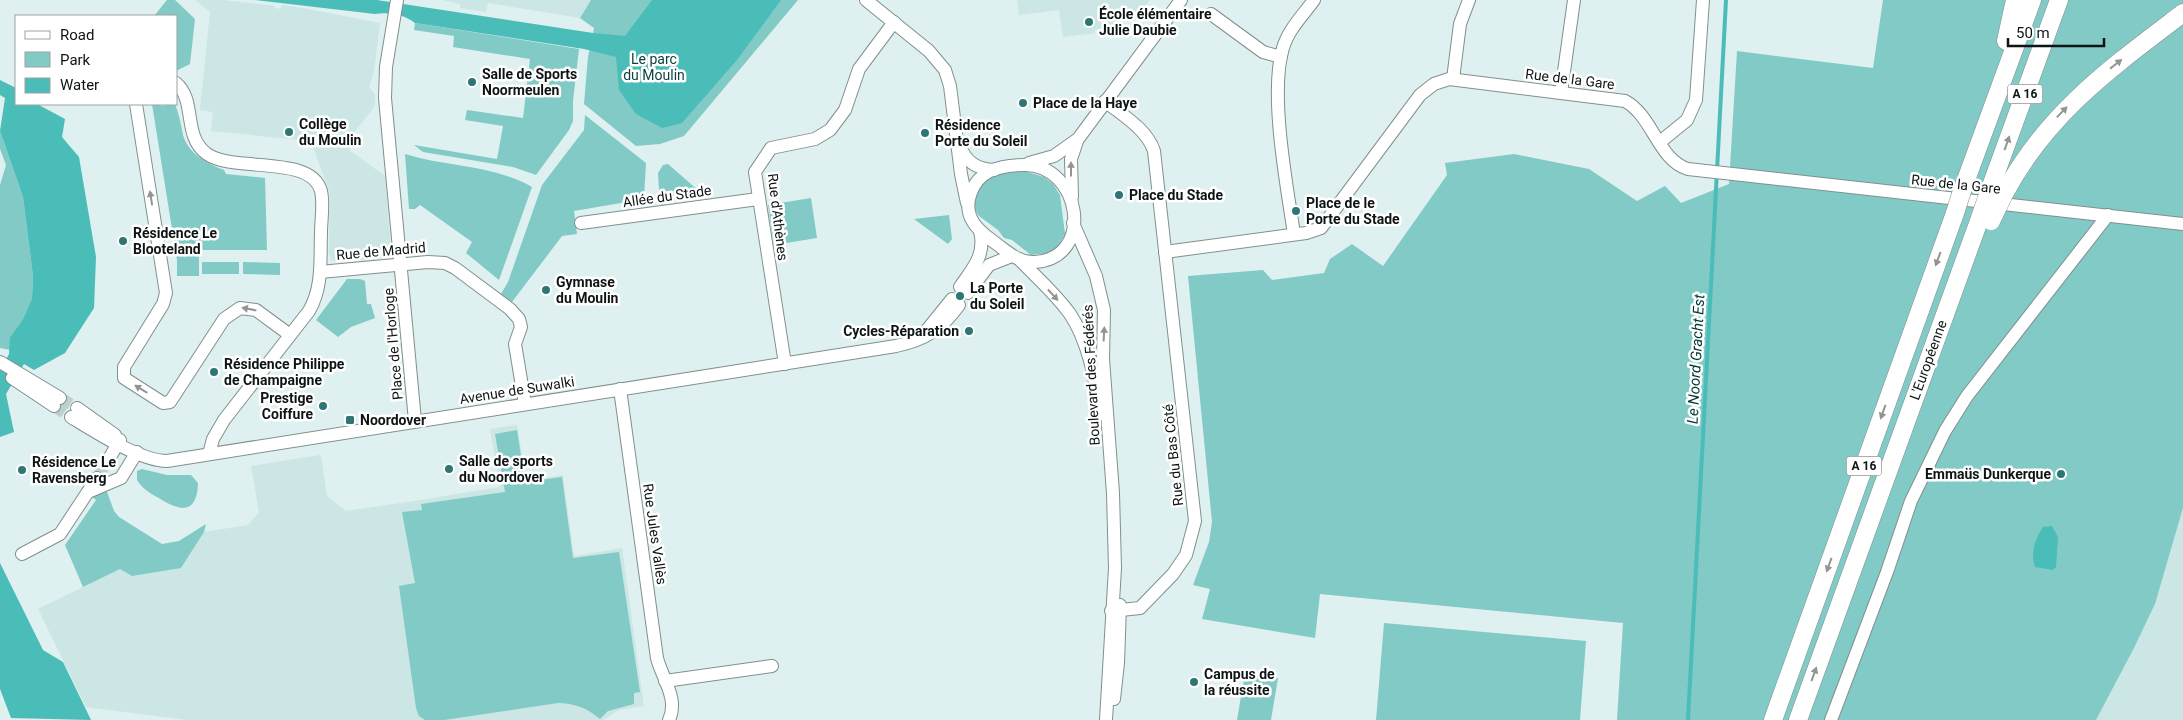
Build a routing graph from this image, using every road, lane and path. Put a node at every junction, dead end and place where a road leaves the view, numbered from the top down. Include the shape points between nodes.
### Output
1 (397, 0) edge
2 (866, 0) edge
3 (1181, 0) edge
4 (1314, 0) edge
5 (1469, 0) edge
6 (1574, 0) edge
7 (1703, 0) edge
8 (2016, 0) edge
9 (2032, 0) edge
10 (2059, 0) edge
11 (2183, 13) edge
12 (1211, 14) dead end
13 (894, 22) junction
14 (1280, 57) junction
15 (1453, 79) junction
16 (178, 85) edge
17 (1561, 93) junction
18 (1105, 101) junction
19 (136, 105) edge
20 (1992, 111) junction
21 (957, 137) junction
22 (1078, 138) junction
23 (1660, 142) junction
24 (1024, 164) junction
25 (994, 170) junction
26 (1997, 192) junction
27 (758, 199) junction
28 (1072, 200) junction
29 (968, 208) junction
30 (2108, 215) junction
31 (581, 223) dead end
32 (1073, 223) junction
33 (2183, 224) edge
34 (980, 231) junction
35 (1294, 234) junction
36 (1165, 252) junction
37 (1016, 258) junction
38 (401, 264) junction
39 (320, 272) junction
40 (955, 302) dead end
41 (290, 335) junction
42 (785, 364) junction
43 (1, 365) edge
44 (620, 389) junction
45 (57, 402) tunnel mouth
46 (525, 404) junction
47 (74, 412) tunnel mouth
48 (415, 421) junction
49 (119, 441) junction
50 (137, 452) junction
51 (209, 454) junction
52 (110, 457) tunnel mouth
53 (1111, 470) junction
54 (97, 478) tunnel mouth
55 (88, 492) junction
56 (22, 554) dead end
57 (1116, 611) junction
58 (772, 666) dead end
59 (665, 681) junction
60 (669, 720) edge
61 (1108, 720) edge
62 (1773, 720) edge
63 (1798, 720) edge
64 (1831, 720) edge

1 - 38 street, Place de l'Horloge via 386,67 385,98
2 - 13 street
3 - 18 street
4 - 14 street via 1292,29
5 - 15 street via 1460,24
6 - 17 street
7 - 23 street via 1696,100 1687,120
8 - 20 highway via 1989,90
9 - 20 highway, L'Européenne / A 16
26 -> 10 highway, L'Européenne / A 16
26 -> 11 highway via 2070,104
12 - 14 street via 1263,52
13 - 21 street via 934,55 945,70
13 - 27 street, Rue d'Athènes via 859,69 845,110 830,130 821,137 780,145 767,152 755,175
14 - 35 street via 1279,122
15 - 17 street, Rue de la Gare
15 - 35 street, Rue de la Gare via 1438,82 1423,92 1325,224 1317,230
16 - 39 street via 185,94 194,138 206,154 228,162 298,170 318,185 322,201
17 - 23 street, Rue de la Gare via 1628,103 1638,111
18 - 22 street
18 - 36 street via 1140,130 1152,146
41 -> 19 street via 256,310 244,307 234,310 222,322 172,401 164,403 126,380 123,372 165,298
20 -> 62 highway, L'Européenne / A 16, bridge
21 - 25 street via 969,161 982,169
21 - 29 street
22 - 24 street via 1054,156
28 -> 22 street via 1071,162
23 - 30 street, Rue de la Gare via 1679,165 1708,171
24 - 25 street
24 - 28 street via 1037,166 1054,175
25 - 29 street via 974,185
63 -> 26 highway, L'Européenne / A 16, bridge
27 - 31 street, Allée du Stade
27 - 42 street, Rue d'Athènes
28 - 32 street
29 - 34 street
30 - 33 street, Rue de la Gare
30 - 64 street via 1967,396 1945,430 1911,501
32 - 37 street via 1069,242 1060,255 1038,261
53 -> 32 street, Boulevard des Fédérés via 1103,359 1103,304 1096,276
34 - 37 street
34 - 37 street via 982,254 964,290 989,265
35 - 36 street, Rue de la Gare
36 - 57 street, Rue du Bas Côté via 1194,530 1186,555 1173,574 1140,608
37 -> 53 street, Boulevard des Fédérés via 1064,307 1077,326 1093,377
38 - 39 street, Rue de Madrid
38 - 46 street, Rue de Madrid via 433,262 448,265 514,313 520,324 515,344
38 - 48 street, Place de l'Horloge
39 - 41 street via 312,305
40 - 42 street, Avenue de Suwalki via 930,327 903,345
41 - 51 street via 224,420
42 - 44 street, Avenue de Suwalki
43 - 45 street
44 - 46 street, Avenue de Suwalki
44 - 59 street, Rue Jules Vallès via 658,658
46 - 48 street, Avenue de Suwalki
47 - 49 street, Avenue de Suwalki
48 - 51 street, Avenue de Suwalki
49 - 50 street, Avenue de Suwalki
49 - 52 street
50 - 51 street, Avenue de Suwalki via 162,461
50 - 55 street via 121,478
53 - 57 street, Boulevard des Fédérés
54 - 55 street
55 - 56 street via 60,534
57 - 61 street, Boulevard des Fédérés
58 - 59 street
59 - 60 street, Rue Jules Vallès via 673,705

